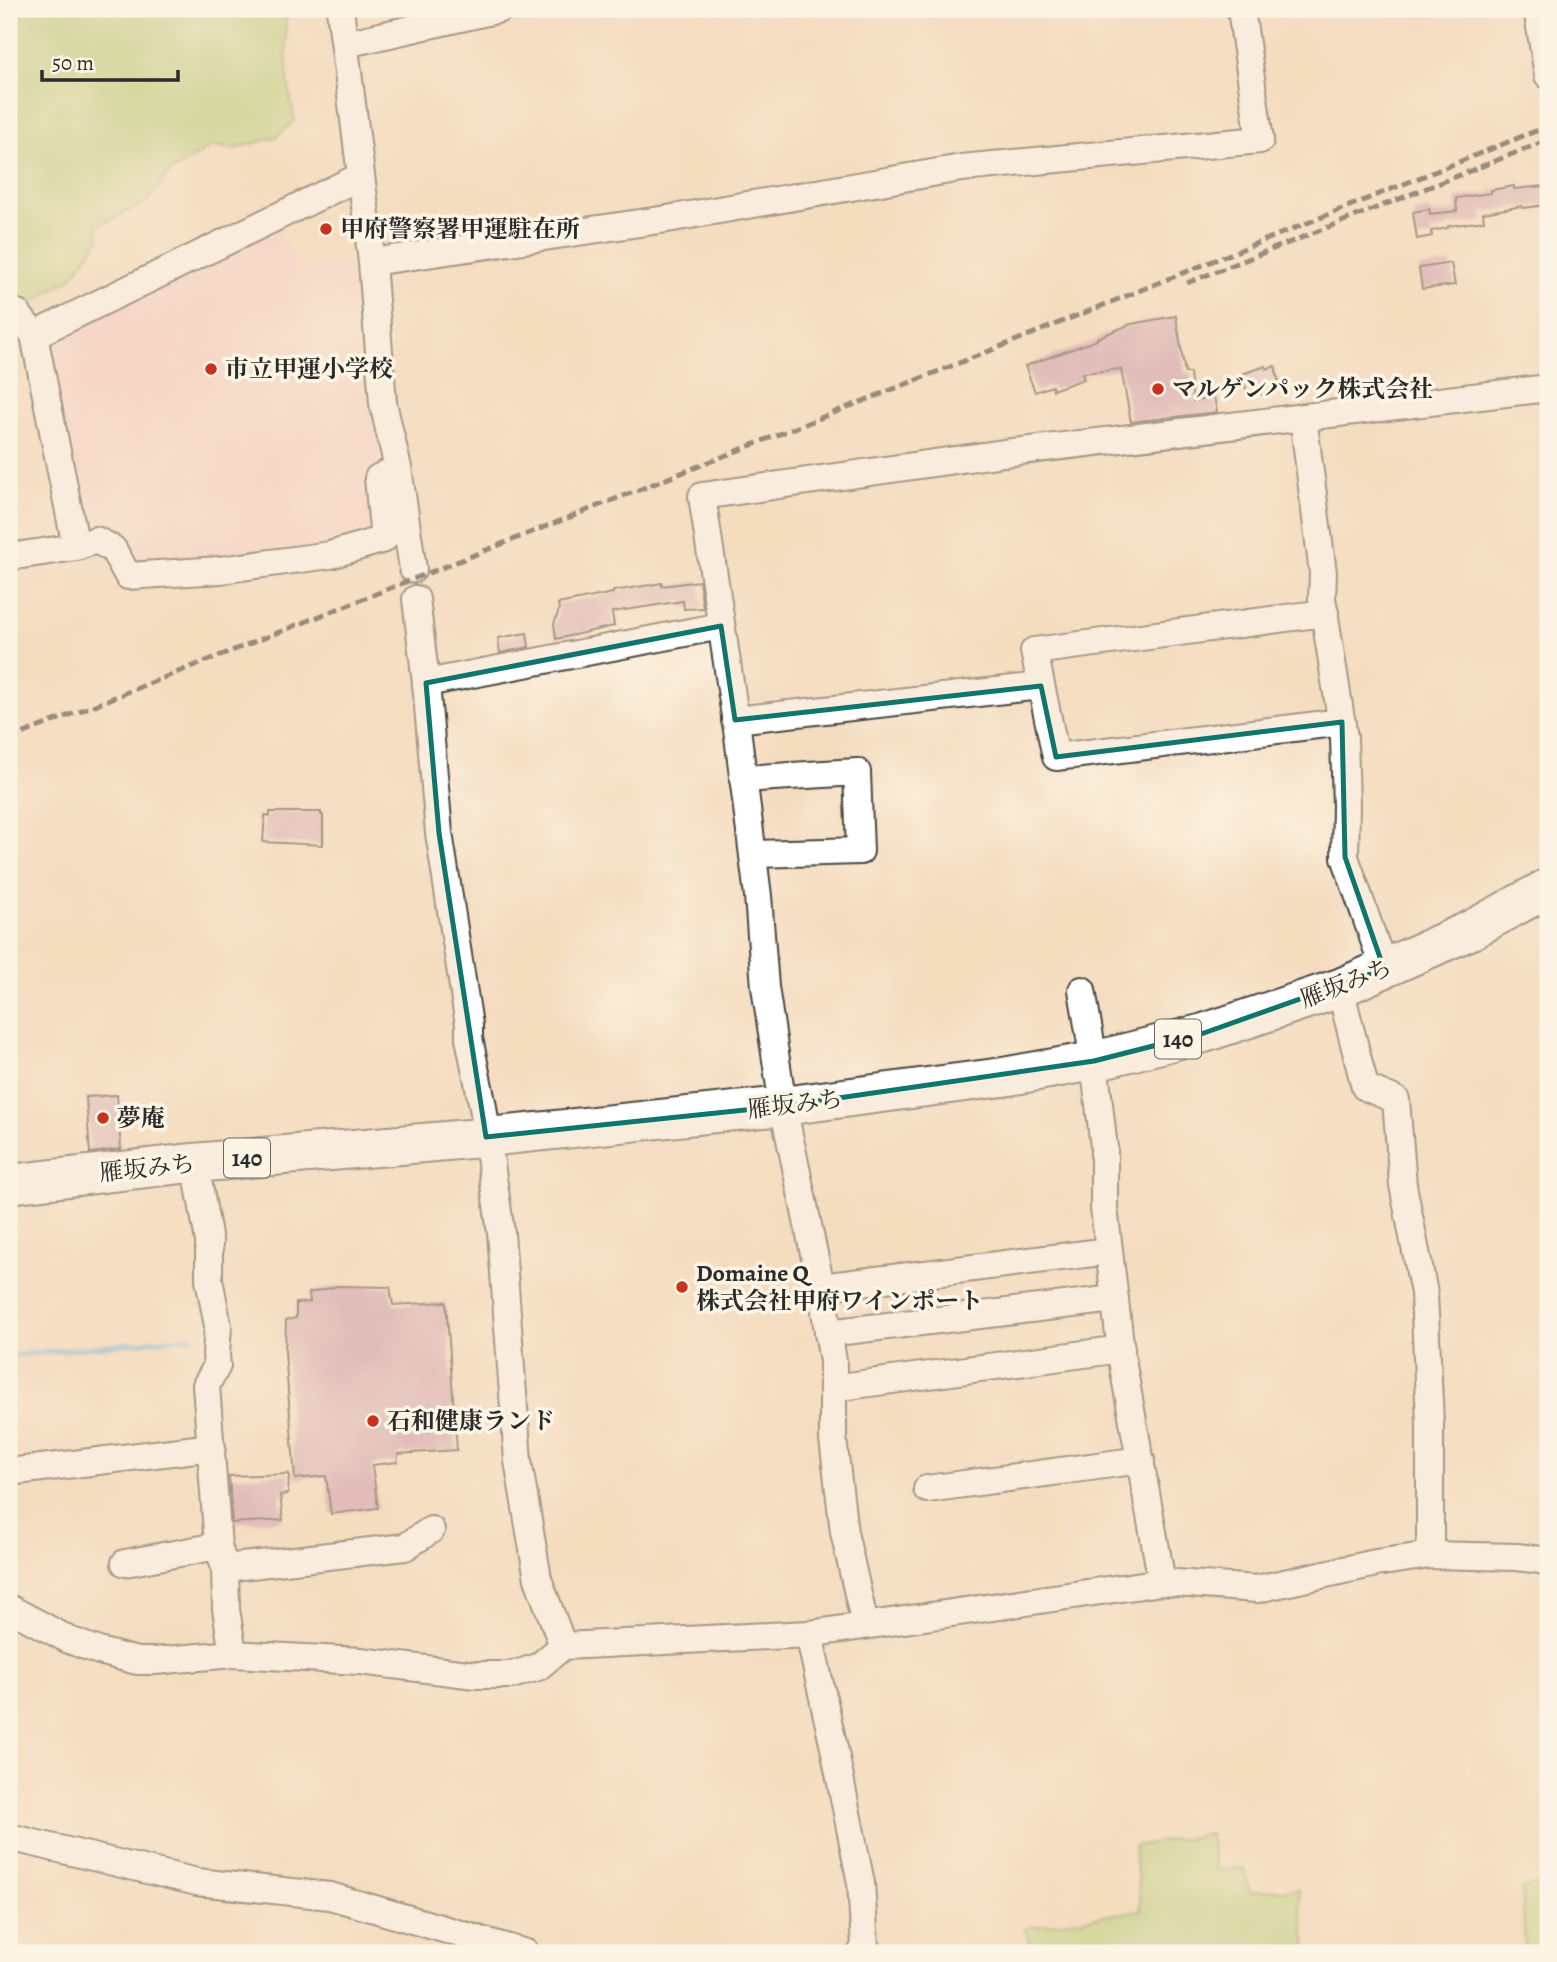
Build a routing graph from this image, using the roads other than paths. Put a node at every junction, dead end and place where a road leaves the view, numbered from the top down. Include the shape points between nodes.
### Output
1 (341, 9) edge
2 (500, 9) edge
3 (1241, 9) edge
4 (1537, 9) edge
5 (345, 44) junction
6 (1548, 75) edge
7 (360, 176) junction
8 (372, 262) junction
9 (9, 313) edge
10 (34, 335) junction
11 (1548, 388) edge
12 (1303, 417) junction
13 (398, 468) junction
14 (76, 547) junction
15 (9, 557) edge
16 (413, 569) dead end
17 (416, 599) dead end
18 (1325, 613) junction
19 (721, 626) junction
20 (426, 683) junction
21 (1041, 686) junction
22 (735, 720) junction
23 (1342, 722) junction
24 (743, 779) junction
25 (752, 855) junction
26 (1548, 888) edge
27 (1384, 969) junction
28 (1340, 988) junction
29 (1082, 990) dead end
30 (1094, 1061) junction
31 (783, 1106) junction
32 (486, 1137) junction
33 (195, 1163) junction
34 (9, 1184) edge
35 (1109, 1251) junction
36 (821, 1287) junction
37 (1115, 1299) junction
38 (828, 1333) junction
39 (1121, 1349) junction
40 (833, 1388) junction
41 (212, 1447) junction
42 (1141, 1460) junction
43 (9, 1472) edge
44 (927, 1489) dead end
45 (431, 1530) dead end
46 (1430, 1555) junction
47 (221, 1557) junction
48 (1548, 1561) edge
49 (125, 1563) dead end
50 (1163, 1581) junction
51 (9, 1608) edge
52 (865, 1625) junction
53 (809, 1634) junction
54 (563, 1646) junction
55 (233, 1654) junction
56 (9, 1837) edge
57 (526, 1953) edge
58 (861, 1953) edge

1 - 5 street
2 - 5 street
3 - 8 street via 1260,140 961,168 707,213
4 - 6 street
5 - 7 street
7 - 8 street
7 - 10 street
8 - 13 street via 383,403
9 - 10 street via 17,313
10 - 14 street
11 - 12 street
12 - 18 street
12 - 19 street via 702,496
13 - 14 street via 378,478 384,539 330,555 220,570 128,576 113,549 96,540
13 - 16 street
14 - 15 street
17 - 20 street
18 - 21 street via 1034,651
18 - 23 street
19 - 20 street
19 - 22 street
20 - 32 street via 439,833
21 - 22 street
21 - 23 street via 1056,757
22 - 24 street
23 - 27 street via 1345,857
24 - 25 street
24 - 25 street via 857,772 860,851
25 - 31 street
26 - 27 highway, 雁坂みち / 140 via 1471,930
27 - 28 highway, 雁坂みち / 140
28 - 30 highway, 雁坂みち / 140 via 1204,1033
28 - 46 street via 1365,1087 1396,1100 1403,1185 1424,1293
29 - 30 street
30 - 31 highway, 雁坂みち / 140
30 - 35 street
31 - 32 highway, 雁坂みち / 140
31 - 36 street
32 - 33 highway, 雁坂みち / 140
32 - 54 street via 501,1233 518,1461 538,1579
33 - 34 highway, 雁坂みち / 140
33 - 41 street via 218,1326 217,1366 206,1385
35 - 36 street
35 - 37 street
36 - 38 street
37 - 38 street
37 - 39 street
38 - 40 street
39 - 40 street
39 - 42 street
40 - 52 street via 833,1439 844,1532
41 - 43 street
41 - 47 street
42 - 44 street
42 - 50 street
45 - 47 street via 405,1547
46 - 48 street
46 - 50 street via 1257,1589
47 - 49 street
47 - 55 street
50 - 52 street
51 - 55 street via 69,1640 137,1661
52 - 53 street
53 - 54 street
53 - 58 street via 861,1883 865,1946
54 - 55 street via 538,1667 512,1675
56 - 57 street via 197,1882 330,1896

